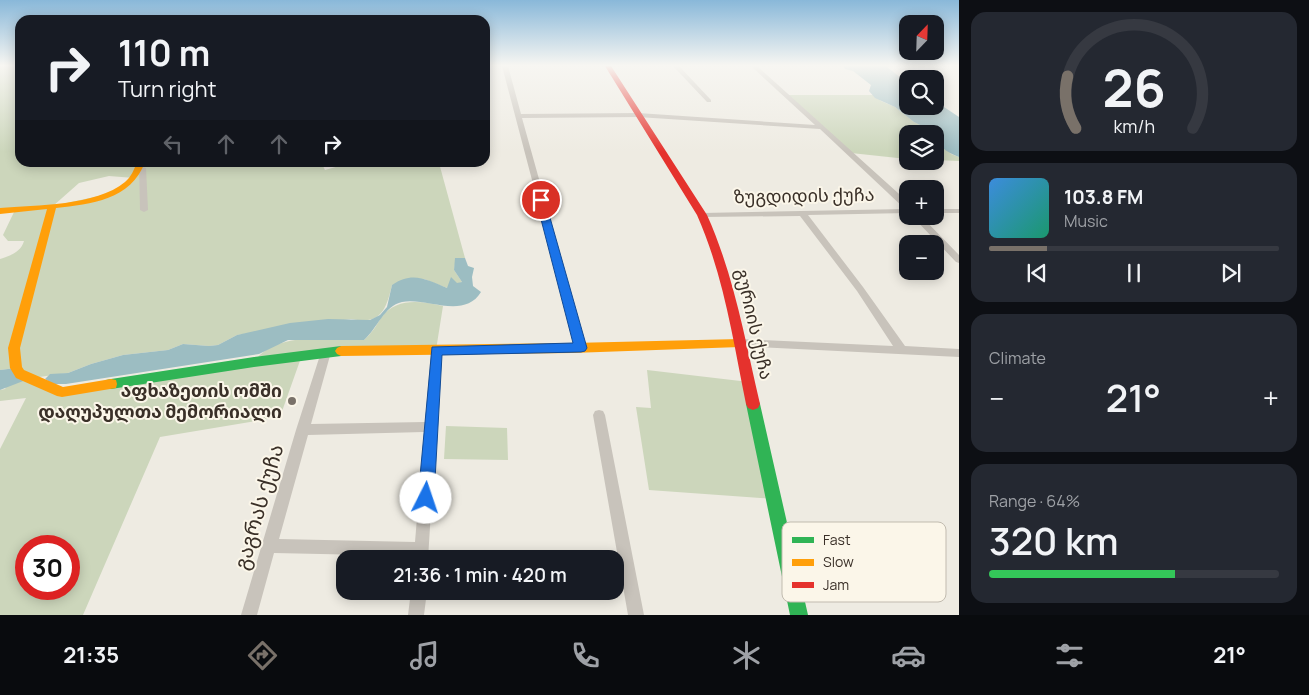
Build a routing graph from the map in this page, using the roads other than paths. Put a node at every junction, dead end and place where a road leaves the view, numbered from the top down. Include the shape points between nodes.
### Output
1 (512, 95) edge
2 (626, 95) edge
3 (703, 95) edge
4 (786, 95) edge
5 (709, 101) dead end
6 (638, 115) junction
7 (518, 116) junction
8 (822, 127) junction
9 (140, 167) edge
10 (141, 167) edge
11 (899, 200) edge
12 (52, 206) junction
13 (899, 209) edge
14 (144, 210) dead end
15 (0, 211) edge
16 (944, 211) edge
17 (959, 211) edge
18 (801, 212) junction
19 (702, 214) junction
20 (925, 225) edge
21 (959, 260) edge
22 (740, 343) junction
23 (581, 348) junction
24 (436, 350) junction
25 (902, 350) junction
26 (326, 352) junction
27 (959, 353) edge
28 (599, 415) dead end
29 (431, 427) junction
30 (302, 430) junction
31 (782, 537) edge
32 (269, 546) junction
33 (346, 550) edge
34 (422, 550) edge
35 (418, 600) edge
36 (796, 602) edge
37 (249, 615) edge
38 (416, 615) edge
39 (636, 615) edge
40 (799, 615) edge

1 - 7 street
2 - 6 main road, გურიის ქუჩა
3 - 5 street
4 - 8 street
6 - 7 street
6 - 8 street
6 - 19 main road, გურიის ქუჩა
7 - 23 street
8 - 11 street
9 - 12 main road via 135,178 108,194
10 - 14 street
12 - 15 main road
12 - 26 main road via 14,348 16,368 20,374 62,392
13 - 18 street, ზუგდიდის ქუჩა
16 - 17 street
18 - 19 street, ზუგდიდის ქუჩა
18 - 25 street
19 - 22 main road, გურიის ქუჩა via 722,264
20 - 21 street
22 - 23 main road
22 - 25 street
22 - 31 main road, გურიის ქუჩა
23 - 24 main road
24 - 26 main road
24 - 29 street
25 - 27 street
26 - 30 street, გაგრას ქუჩა
28 - 39 street
29 - 30 street
29 - 34 street
30 - 32 street, გაგრას ქუჩა
32 - 33 street
32 - 37 street, გაგრას ქუჩა
35 - 38 street
36 - 40 main road, გურიის ქუჩა

